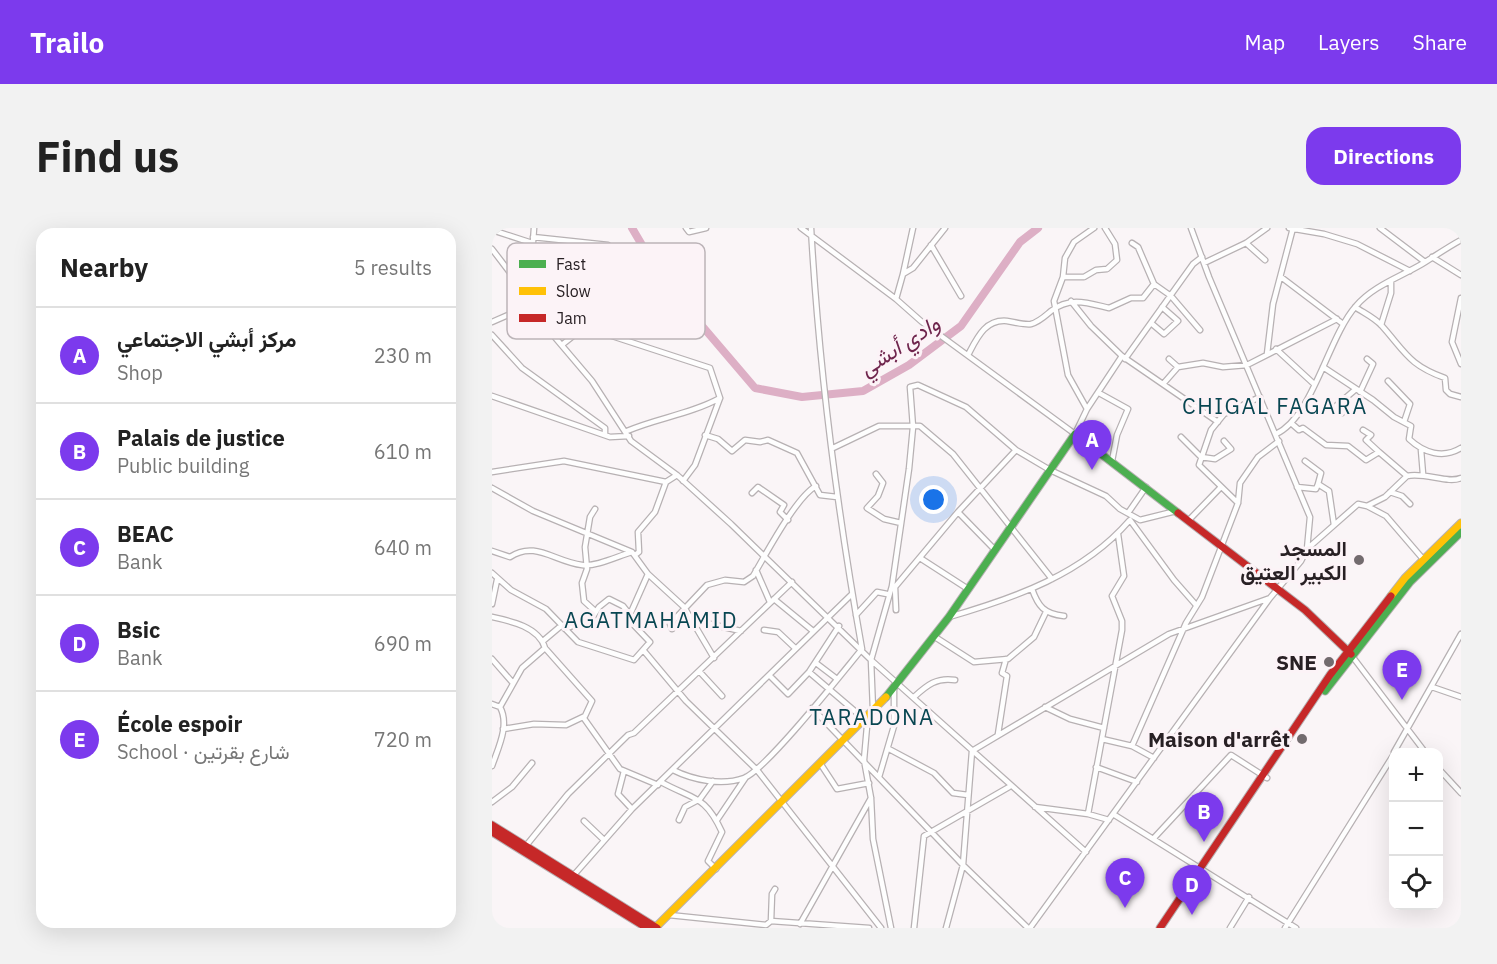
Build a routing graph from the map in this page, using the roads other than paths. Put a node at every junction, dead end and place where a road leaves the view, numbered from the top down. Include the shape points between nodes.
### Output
1 (534, 228) edge
2 (686, 228) edge
3 (706, 228) edge
4 (801, 228) edge
5 (811, 228) edge
6 (913, 228) edge
7 (945, 228) edge
8 (1094, 228) edge
9 (1105, 228) edge
10 (1191, 228) edge
11 (1267, 228) edge
12 (1292, 228) edge
13 (1380, 228) edge
14 (492, 230) edge
15 (812, 237) junction
16 (533, 240) junction
17 (1461, 240) edge
18 (533, 243) edge
19 (602, 243) edge
20 (1132, 243) dead end
21 (1246, 243) junction
22 (931, 245) junction
23 (492, 249) edge
24 (1432, 256) junction
25 (1202, 257) junction
26 (1265, 260) dead end
27 (1425, 262) junction
28 (1204, 263) junction
29 (507, 269) edge
30 (1410, 271) junction
31 (903, 274) junction
32 (1461, 275) edge
33 (1063, 277) junction
34 (1281, 277) junction
35 (1391, 281) junction
36 (1154, 284) junction
37 (961, 296) dead end
38 (1171, 296) junction
39 (1461, 298) edge
40 (896, 299) junction
41 (1071, 301) junction
42 (1162, 307) junction
43 (1355, 307) junction
44 (1055, 308) junction
45 (507, 315) edge
46 (1337, 319) junction
47 (492, 322) edge
48 (1151, 323) junction
49 (1343, 324) junction
50 (1381, 325) junction
51 (1200, 330) dead end
52 (492, 335) edge
53 (558, 339) edge
54 (569, 339) edge
55 (624, 339) edge
56 (1461, 343) edge
57 (563, 344) junction
58 (1454, 346) junction
59 (1276, 349) junction
60 (1267, 354) junction
61 (968, 355) junction
62 (1123, 358) junction
63 (1169, 359) dead end
64 (1367, 359) dead end
65 (1461, 364) edge
66 (1247, 365) junction
67 (1178, 367) junction
68 (1323, 367) junction
69 (1388, 381) dead end
70 (1163, 384) junction
71 (1314, 384) junction
72 (1358, 390) junction
73 (1099, 393) junction
74 (492, 396) edge
75 (1260, 397) junction
76 (720, 398) junction
77 (1461, 398) edge
78 (1087, 409) junction
79 (1342, 413) dead end
80 (1218, 422) junction
81 (1404, 422) junction
82 (1291, 423) junction
83 (913, 427) junction
84 (1363, 430) dead end
85 (628, 434) junction
86 (1075, 434) junction
87 (1276, 434) junction
88 (605, 435) junction
89 (705, 435) junction
90 (1181, 437) dead end
91 (1224, 441) dead end
92 (1279, 441) junction
93 (833, 448) junction
94 (1461, 448) edge
95 (1016, 450) junction
96 (1421, 450) junction
97 (1379, 452) junction
98 (1201, 457) junction
99 (1112, 461) junction
100 (1305, 461) dead end
101 (1050, 470) junction
102 (492, 472) edge
103 (876, 474) dead end
104 (1423, 474) junction
105 (677, 475) junction
106 (1407, 476) junction
107 (1461, 478) edge
108 (683, 481) junction
109 (666, 482) junction
110 (1318, 484) junction
111 (816, 486) junction
112 (1146, 487) junction
113 (1297, 487) junction
114 (492, 488) edge
115 (980, 488) junction
116 (1220, 488) junction
117 (1390, 492) junction
118 (752, 493) dead end
119 (837, 497) junction
120 (1238, 503) junction
121 (1410, 504) dead end
122 (1367, 506) junction
123 (595, 509) dead end
124 (1176, 511) junction
125 (958, 513) junction
126 (1130, 517) junction
127 (788, 520) junction
128 (1189, 520) junction
129 (901, 523) junction
130 (1461, 523) edge
131 (1334, 525) junction
132 (1011, 526) junction
133 (1461, 532) edge
134 (587, 534) junction
135 (1118, 534) junction
136 (1221, 545) junction
137 (995, 549) junction
138 (1307, 549) junction
139 (492, 551) edge
140 (634, 554) junction
141 (765, 555) junction
142 (920, 558) junction
143 (1423, 560) junction
144 (587, 565) junction
145 (756, 570) junction
146 (492, 573) edge
147 (648, 574) junction
148 (1052, 579) junction
149 (497, 580) junction
150 (792, 582) junction
151 (893, 586) junction
152 (968, 589) junction
153 (1032, 589) junction
154 (1279, 589) junction
155 (852, 594) junction
156 (887, 594) junction
157 (1270, 598) junction
158 (772, 600) junction
159 (492, 604) edge
160 (1196, 605) junction
161 (684, 607) junction
162 (896, 610) dead end
163 (595, 611) junction
164 (1046, 612) junction
165 (630, 615) junction
166 (856, 615) junction
167 (1064, 616) dead end
168 (492, 617) edge
169 (829, 617) junction
170 (949, 617) junction
171 (693, 620) junction
172 (839, 626) junction
173 (563, 627) junction
174 (1186, 627) junction
175 (672, 629) dead end
176 (764, 630) dead end
177 (741, 631) junction
178 (813, 631) junction
179 (1461, 634) edge
180 (935, 637) junction
181 (543, 641) junction
182 (545, 648) junction
183 (795, 648) junction
184 (862, 649) junction
185 (644, 651) junction
186 (1350, 654) junction
187 (714, 658) junction
188 (492, 659) edge
189 (1006, 659) junction
190 (872, 660) junction
191 (816, 663) junction
192 (1113, 667) junction
193 (699, 671) junction
194 (809, 672) junction
195 (770, 676) junction
196 (837, 679) junction
197 (955, 680) dead end
198 (513, 683) junction
199 (896, 686) junction
200 (1432, 687) junction
201 (829, 688) junction
202 (679, 690) junction
203 (722, 696) dead end
204 (914, 697) junction
205 (1461, 697) edge
206 (492, 704) edge
207 (500, 707) junction
208 (1045, 707) junction
209 (812, 708) junction
210 (868, 715) junction
211 (583, 717) junction
212 (715, 728) junction
213 (1104, 728) junction
214 (503, 729) junction
215 (1407, 732) junction
216 (999, 734) junction
217 (844, 739) junction
218 (1102, 739) junction
219 (1132, 746) junction
220 (1397, 748) edge
221 (1421, 748) edge
222 (888, 749) junction
223 (972, 752) junction
224 (608, 756) junction
225 (1154, 758) junction
226 (864, 760) junction
227 (1389, 761) edge
228 (532, 763) dead end
229 (820, 763) junction
230 (492, 766) edge
231 (1096, 767) junction
232 (673, 770) junction
233 (757, 770) junction
234 (624, 771) junction
235 (1443, 773) edge
236 (746, 777) junction
237 (879, 777) junction
238 (1265, 777) junction
239 (713, 781) junction
240 (1137, 782) junction
241 (659, 783) junction
242 (869, 783) junction
243 (1009, 787) junction
244 (1461, 793) edge
245 (968, 795) junction
246 (871, 798) junction
247 (699, 799) junction
248 (783, 801) junction
249 (492, 802) edge
250 (1035, 807) junction
251 (632, 809) junction
252 (966, 809) junction
253 (1088, 814) junction
254 (1113, 814) junction
255 (680, 820) dead end
256 (717, 820) junction
257 (1109, 820) junction
258 (584, 821) dead end
259 (492, 825) edge
260 (930, 831) junction
261 (492, 832) edge
262 (1153, 839) junction
263 (604, 840) junction
264 (525, 847) junction
265 (1086, 852) junction
266 (963, 865) junction
267 (832, 867) junction
268 (1204, 868) junction
269 (716, 869) junction
270 (573, 876) junction
271 (776, 889) dead end
272 (1249, 897) junction
273 (669, 915) junction
274 (771, 921) junction
275 (800, 924) junction
276 (1287, 926) edge
277 (1164, 927) edge
278 (647, 928) edge
279 (656, 928) edge
280 (869, 928) edge
281 (881, 928) edge
282 (891, 928) edge
283 (914, 928) edge
284 (946, 928) edge
285 (1029, 928) edge
286 (1230, 928) edge
287 (1296, 928) edge

1 - 16 street
2 - 3 street via 689,232
4 - 15 street
5 - 15 street
6 - 31 street
7 - 22 street
8 - 33 street via 1074,242 1065,258
9 - 33 street via 1115,244 1117,260 1107,269 1096,270 1084,278
10 - 25 street
11 - 21 street
12 - 30 street via 1357,244
12 - 34 street
13 - 27 street
14 - 16 street
15 - 40 street
15 - 93 street via 825,410
16 - 18 street
16 - 19 street
17 - 24 street
20 - 36 street via 1138,247
21 - 26 street
21 - 28 street
22 - 31 street via 913,268
22 - 37 street
23 - 29 street
24 - 27 street
24 - 32 street
25 - 28 street
25 - 38 street
27 - 30 street
28 - 66 street
30 - 35 street
31 - 40 street
33 - 44 street
34 - 46 street
34 - 60 street via 1273,304
35 - 43 street
35 - 50 street
36 - 38 street
36 - 41 street via 1143,298 1131,298 1109,308
38 - 42 street
38 - 51 street
39 - 58 street
40 - 61 street
41 - 44 street
41 - 62 street
42 - 48 street
42 - 48 street via 1178,321 1164,334
43 - 49 street
43 - 50 street
44 - 61 street via 1030,324 996,320 990,323
44 - 78 street via 1068,375
45 - 47 street
46 - 49 street
46 - 59 street
48 - 62 street
49 - 68 street
50 - 77 street via 1420,369 1445,378 1446,390
52 - 88 street via 522,368 605,428
53 - 57 street
54 - 57 street
55 - 76 street via 707,366
56 - 58 street
57 - 85 street
58 - 65 street
59 - 60 street
59 - 71 street
60 - 66 street
61 - 86 street
62 - 70 street
62 - 73 street
63 - 67 street
64 - 72 street via 1372,364
66 - 67 street via 1223,367 1203,363
66 - 75 street
67 - 70 street
68 - 71 street
68 - 72 street
69 - 81 street via 1410,404
70 - 80 street
71 - 82 street
72 - 79 street via 1336,406
72 - 81 street
73 - 78 street
73 - 99 street via 1128,409
74 - 88 street
75 - 80 street via 1224,414
75 - 87 street
76 - 85 street via 703,407 656,419
76 - 89 street
78 - 86 street
80 - 98 street via 1210,430
81 - 96 street via 1411,426 1409,439
82 - 87 street
82 - 97 street via 1326,445 1348,446 1366,460
83 - 93 street via 879,426
83 - 95 street via 910,387 918,385 966,407
83 - 115 street via 920,426 937,439
83 - 129 street
84 - 97 street via 1371,435 1366,440
85 - 88 street via 618,438
85 - 105 street
86 - 99 main road
86 - 101 main road
87 - 92 street
89 - 108 street via 695,465
89 - 111 street via 718,439 732,451 745,440 768,440 786,447 797,453
90 - 98 street
91 - 98 street via 1231,449 1222,456
92 - 113 street
92 - 120 street via 1258,457 1244,476
93 - 119 street
94 - 96 street via 1442,454
95 - 101 street
95 - 115 street
96 - 104 street
97 - 106 street
98 - 116 street via 1198,465
99 - 112 main road
100 - 110 street via 1322,473
101 - 126 street via 1106,496
101 - 132 main road
102 - 109 street via 564,461
103 - 129 street via 883,483 867,508 884,519
104 - 106 street
104 - 107 street
105 - 108 street
105 - 109 street
106 - 117 street
108 - 141 street
109 - 140 street via 655,512 638,532 639,552
110 - 113 street via 1316,489
110 - 131 street via 1329,491
111 - 119 street via 822,496
111 - 127 street via 799,501
112 - 124 main road
112 - 126 street
113 - 138 street via 1310,517
114 - 134 street
115 - 125 street
115 - 132 street
116 - 120 street
116 - 128 street
117 - 121 street
117 - 122 street
118 - 127 street via 758,487 784,505 780,512
119 - 155 street
120 - 136 street
122 - 131 street via 1358,504
122 - 143 street via 1386,516
123 - 134 street
124 - 126 street via 1147,521
124 - 128 main road
125 - 137 street
125 - 142 street
126 - 135 street
126 - 160 street
127 - 141 street
128 - 136 main road
129 - 151 street
130 - 143 main road
131 - 138 street
132 - 137 main road
132 - 148 street
133 - 186 main road via 1410,582
134 - 140 street
134 - 144 street
135 - 148 street via 1089,559
135 - 192 street via 1124,576 1112,596 1122,621
136 - 154 main road
136 - 160 street
137 - 152 main road
138 - 154 street
139 - 144 street via 510,557 520,550 534,550
140 - 144 street
140 - 147 street
141 - 145 street
141 - 150 street
142 - 151 street
142 - 152 street
143 - 186 main road via 1391,596
144 - 163 street via 583,597
145 - 158 street
145 - 161 street via 744,582 725,580 707,585
146 - 149 street
147 - 161 street
147 - 165 street
148 - 153 street
149 - 159 street
149 - 173 street via 539,604
150 - 158 street
150 - 169 street
151 - 156 street
151 - 162 street
152 - 170 main road
153 - 164 street via 1037,604
153 - 170 street
154 - 157 street
154 - 186 main road
155 - 166 street
155 - 169 street
156 - 166 street via 877,592
156 - 190 street
157 - 174 street
157 - 225 street
158 - 177 street
158 - 178 street
160 - 174 street
161 - 171 street
161 - 175 street via 670,624
163 - 165 street via 609,599
163 - 173 street via 592,618
164 - 167 street
164 - 189 street via 1034,637
165 - 185 street via 628,620 650,642
166 - 184 street
168 - 181 street via 524,626
169 - 172 street
169 - 178 street
170 - 180 main road
171 - 177 street
171 - 187 street
172 - 184 street
172 - 191 street
173 - 181 street
173 - 185 street via 578,642 634,660
174 - 192 street
174 - 219 street
176 - 183 street via 778,632
177 - 187 street
178 - 183 street
179 - 200 street
180 - 189 street via 974,662
180 - 199 main road
181 - 182 street
182 - 198 street via 522,668
182 - 211 street via 592,701
183 - 195 street
184 - 190 street
184 - 196 street
185 - 202 street
186 - 215 street
186 - 238 main road
187 - 193 street
188 - 198 street
189 - 216 street
190 - 199 street
190 - 210 street
191 - 194 street
191 - 196 street
192 - 208 street
192 - 213 street
193 - 202 street
193 - 203 street
194 - 195 street via 788,694
194 - 201 street
195 - 212 street
196 - 201 street
197 - 204 street via 933,682
198 - 207 street
199 - 204 street
199 - 210 main road
199 - 222 street via 894,726
200 - 205 street
200 - 215 street
201 - 209 street
201 - 210 street
202 - 212 street
202 - 224 street
204 - 223 street
206 - 207 street
207 - 214 street
208 - 213 street
208 - 216 street
209 - 217 street
209 - 233 street
210 - 217 main road
210 - 226 street
211 - 214 street via 566,724
211 - 224 street
212 - 232 street
212 - 233 street
213 - 218 street
214 - 230 street
215 - 220 street
215 - 221 street
216 - 223 street
217 - 226 street
217 - 229 main road
218 - 219 street
218 - 231 street
219 - 225 street
222 - 237 street
222 - 245 street via 934,773 953,794
223 - 243 street
223 - 245 street
224 - 234 street
224 - 264 street via 568,794
225 - 240 street
226 - 237 street
226 - 242 street
227 - 276 street
228 - 249 street via 512,787
229 - 242 street via 837,789
229 - 248 main road
231 - 240 street
231 - 253 street
232 - 239 street via 697,780
232 - 241 street
233 - 236 street
233 - 248 street
234 - 241 street
234 - 251 street via 618,794
235 - 244 street
236 - 239 street
236 - 256 street
237 - 260 street
238 - 262 street via 1231,755
238 - 268 main road
239 - 247 street
240 - 254 street
241 - 247 street
241 - 251 street
242 - 246 street
243 - 250 street
243 - 252 street
245 - 252 street
246 - 267 street
246 - 282 street via 873,839
247 - 255 street via 686,807
247 - 256 street
248 - 267 street
248 - 269 main road
250 - 253 street
250 - 265 street
251 - 263 street
252 - 260 street
252 - 266 street
253 - 257 street
254 - 257 street
254 - 262 street
256 - 269 street via 722,832 708,861
257 - 265 street
258 - 263 street
259 - 264 main road
260 - 266 street
260 - 283 street via 924,836
261 - 278 main road
262 - 268 street
263 - 270 street
264 - 270 main road
265 - 285 street
266 - 284 street
266 - 285 street
267 - 275 street
267 - 281 street
268 - 272 street
268 - 277 main road
269 - 273 main road
270 - 279 main road
271 - 274 street via 772,894
272 - 276 street
272 - 286 street
273 - 274 street via 765,925
273 - 279 main road
274 - 275 street
275 - 280 street
276 - 287 street

